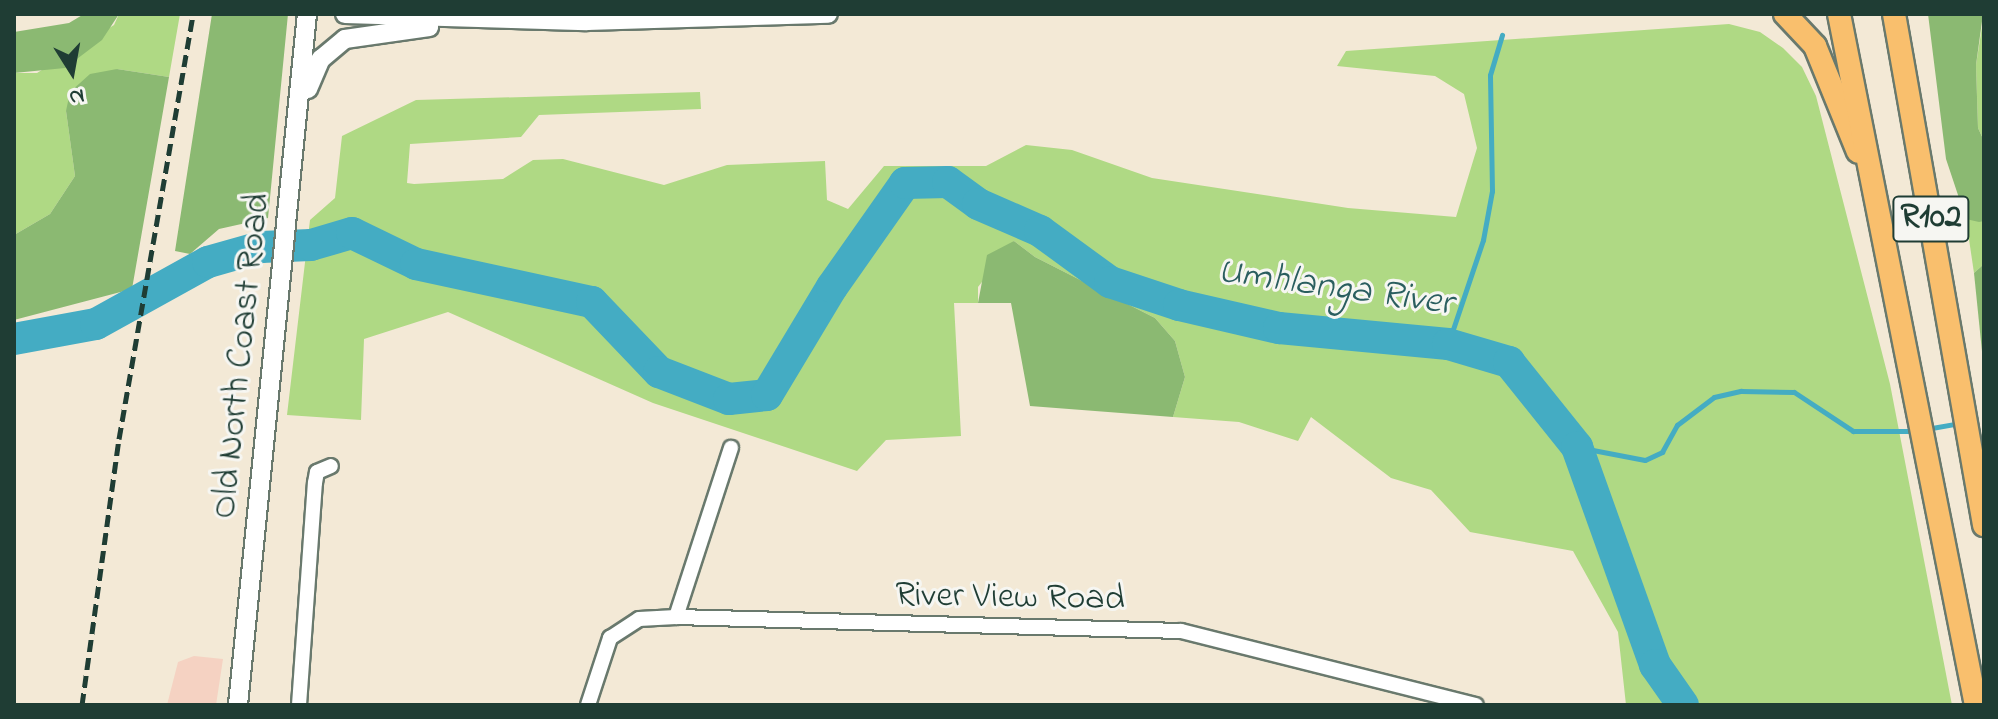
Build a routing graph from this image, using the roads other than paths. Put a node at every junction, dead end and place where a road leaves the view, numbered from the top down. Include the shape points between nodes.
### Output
1 (307, 14) edge
2 (345, 14) edge
3 (828, 14) edge
4 (1785, 14) edge
5 (1839, 14) edge
6 (1894, 14) edge
7 (1902, 14) edge
8 (477, 19) junction
9 (1901, 48) junction
10 (298, 139) junction
11 (1871, 174) junction
12 (731, 448) dead end
13 (331, 466) dead end
14 (1984, 525) edge
15 (676, 617) junction
16 (238, 705) edge
17 (299, 705) edge
18 (588, 705) edge
19 (1476, 705) edge
20 (1976, 705) edge

1 - 10 street, Old North Coast Road
2 - 8 street
3 - 8 street
4 - 11 main road via 1815,46 1848,133
5 - 11 main road, R102
6 - 9 main road, R102
7 - 9 main road
8 - 10 street via 364,34 333,46 311,74
9 - 14 main road, R102
10 - 16 street, Old North Coast Road
11 - 20 main road, R102
12 - 15 street
13 - 17 street via 317,472 315,483
15 - 18 street, River View Road via 639,619 610,638
15 - 19 street, River View Road via 1181,631

